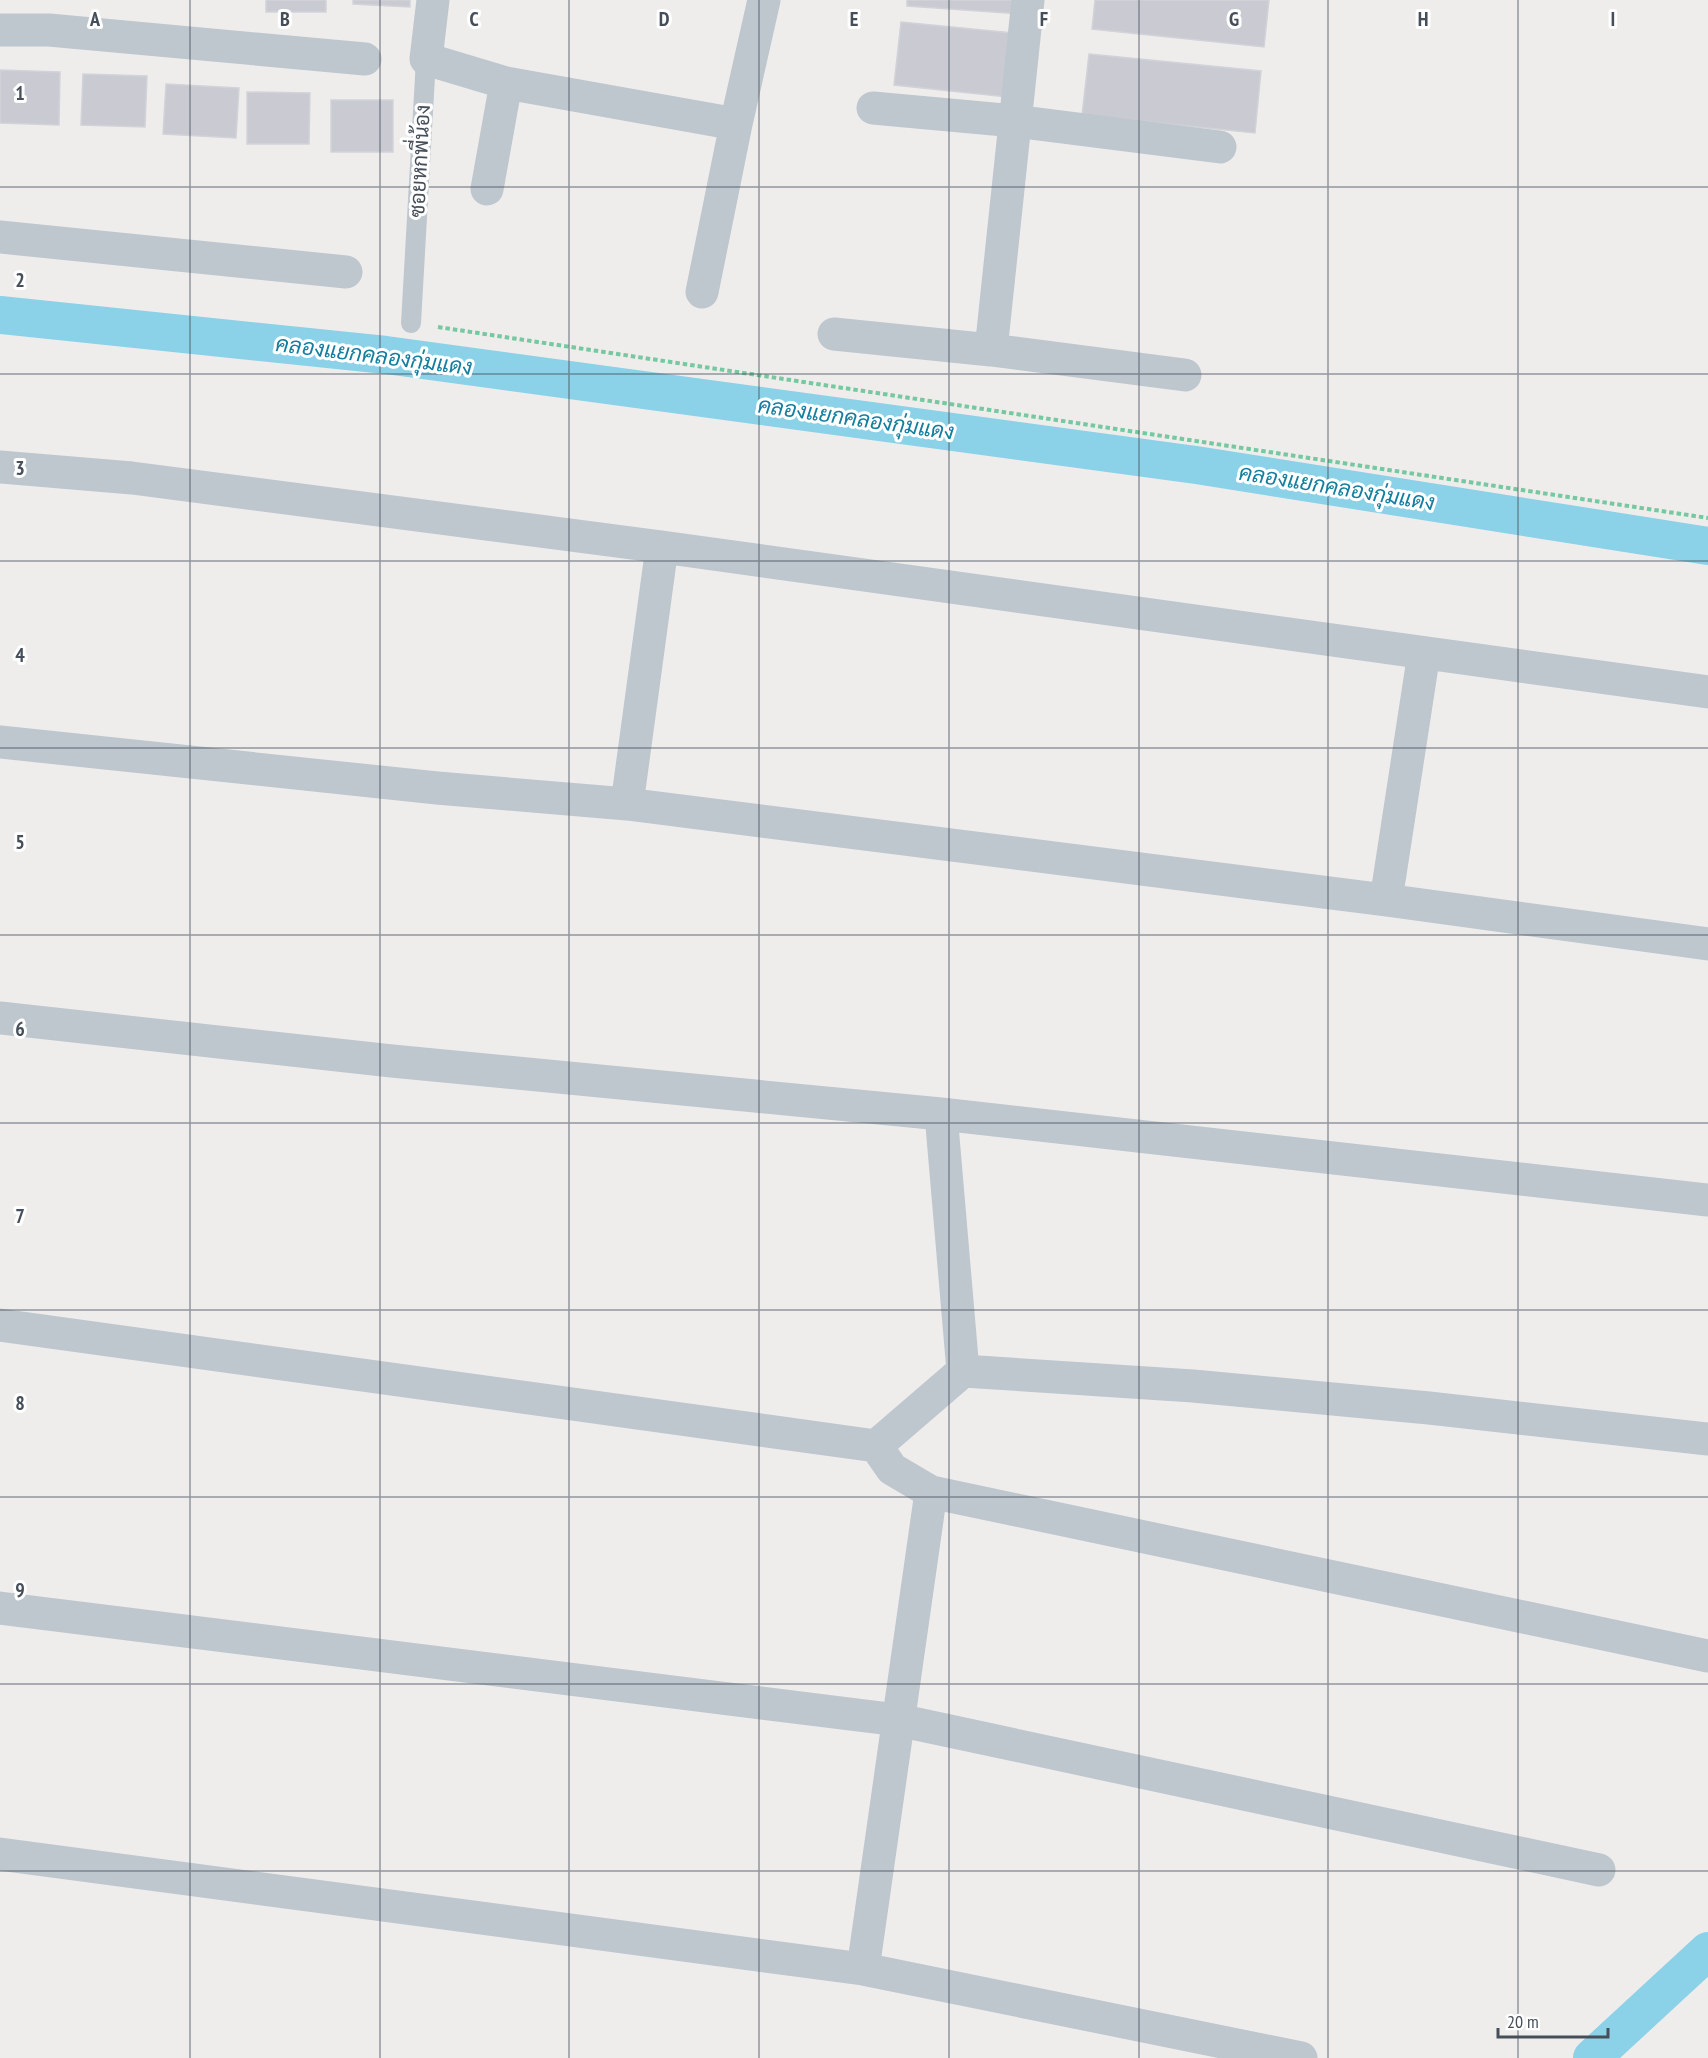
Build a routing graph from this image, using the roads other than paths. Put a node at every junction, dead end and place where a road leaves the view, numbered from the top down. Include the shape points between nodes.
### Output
1 (433, 0) edge
2 (764, 0) edge
3 (1028, 0) edge
4 (0, 30) edge
5 (366, 59) dead end
6 (426, 59) junction
7 (506, 83) junction
8 (873, 108) dead end
9 (1015, 121) junction
10 (736, 124) junction
11 (1220, 147) dead end
12 (487, 189) dead end
13 (0, 237) edge
14 (346, 273) dead end
15 (702, 292) dead end
16 (411, 323) road end
17 (834, 334) dead end
18 (992, 350) junction
19 (1185, 375) dead end
20 (0, 467) edge
21 (662, 547) junction
22 (1424, 653) junction
23 (1708, 692) edge
24 (0, 742) edge
25 (627, 804) junction
26 (1386, 900) junction
27 (1708, 944) edge
28 (0, 1018) edge
29 (941, 1114) junction
30 (1708, 1200) edge
31 (0, 1325) edge
32 (963, 1371) junction
33 (1708, 1439) edge
34 (876, 1446) junction
35 (931, 1492) junction
36 (0, 1608) edge
37 (1708, 1656) edge
38 (898, 1720) junction
39 (0, 1854) edge
40 (1599, 1870) dead end
41 (863, 1969) junction
42 (1301, 2058) edge

1 - 6 street, ซอยหกพี่น้อง
2 - 10 street
3 - 9 street
4 - 5 street via 49,30
6 - 7 street
6 - 16 lane, ซอยหกพี่น้อง
7 - 10 street
7 - 12 street
8 - 9 street
9 - 11 street
9 - 18 street
10 - 15 street
13 - 14 street
17 - 18 street
18 - 19 street
20 - 21 street via 132,478
21 - 22 street
21 - 25 street
22 - 23 street
22 - 26 street
24 - 25 street
25 - 26 street
26 - 27 street
28 - 29 street
29 - 30 street
29 - 32 street
31 - 34 street
32 - 33 street via 1394,1404
32 - 34 street
34 - 35 street via 892,1469
35 - 37 street
35 - 38 street
36 - 38 street
38 - 40 street
38 - 41 street
39 - 41 street
41 - 42 street

